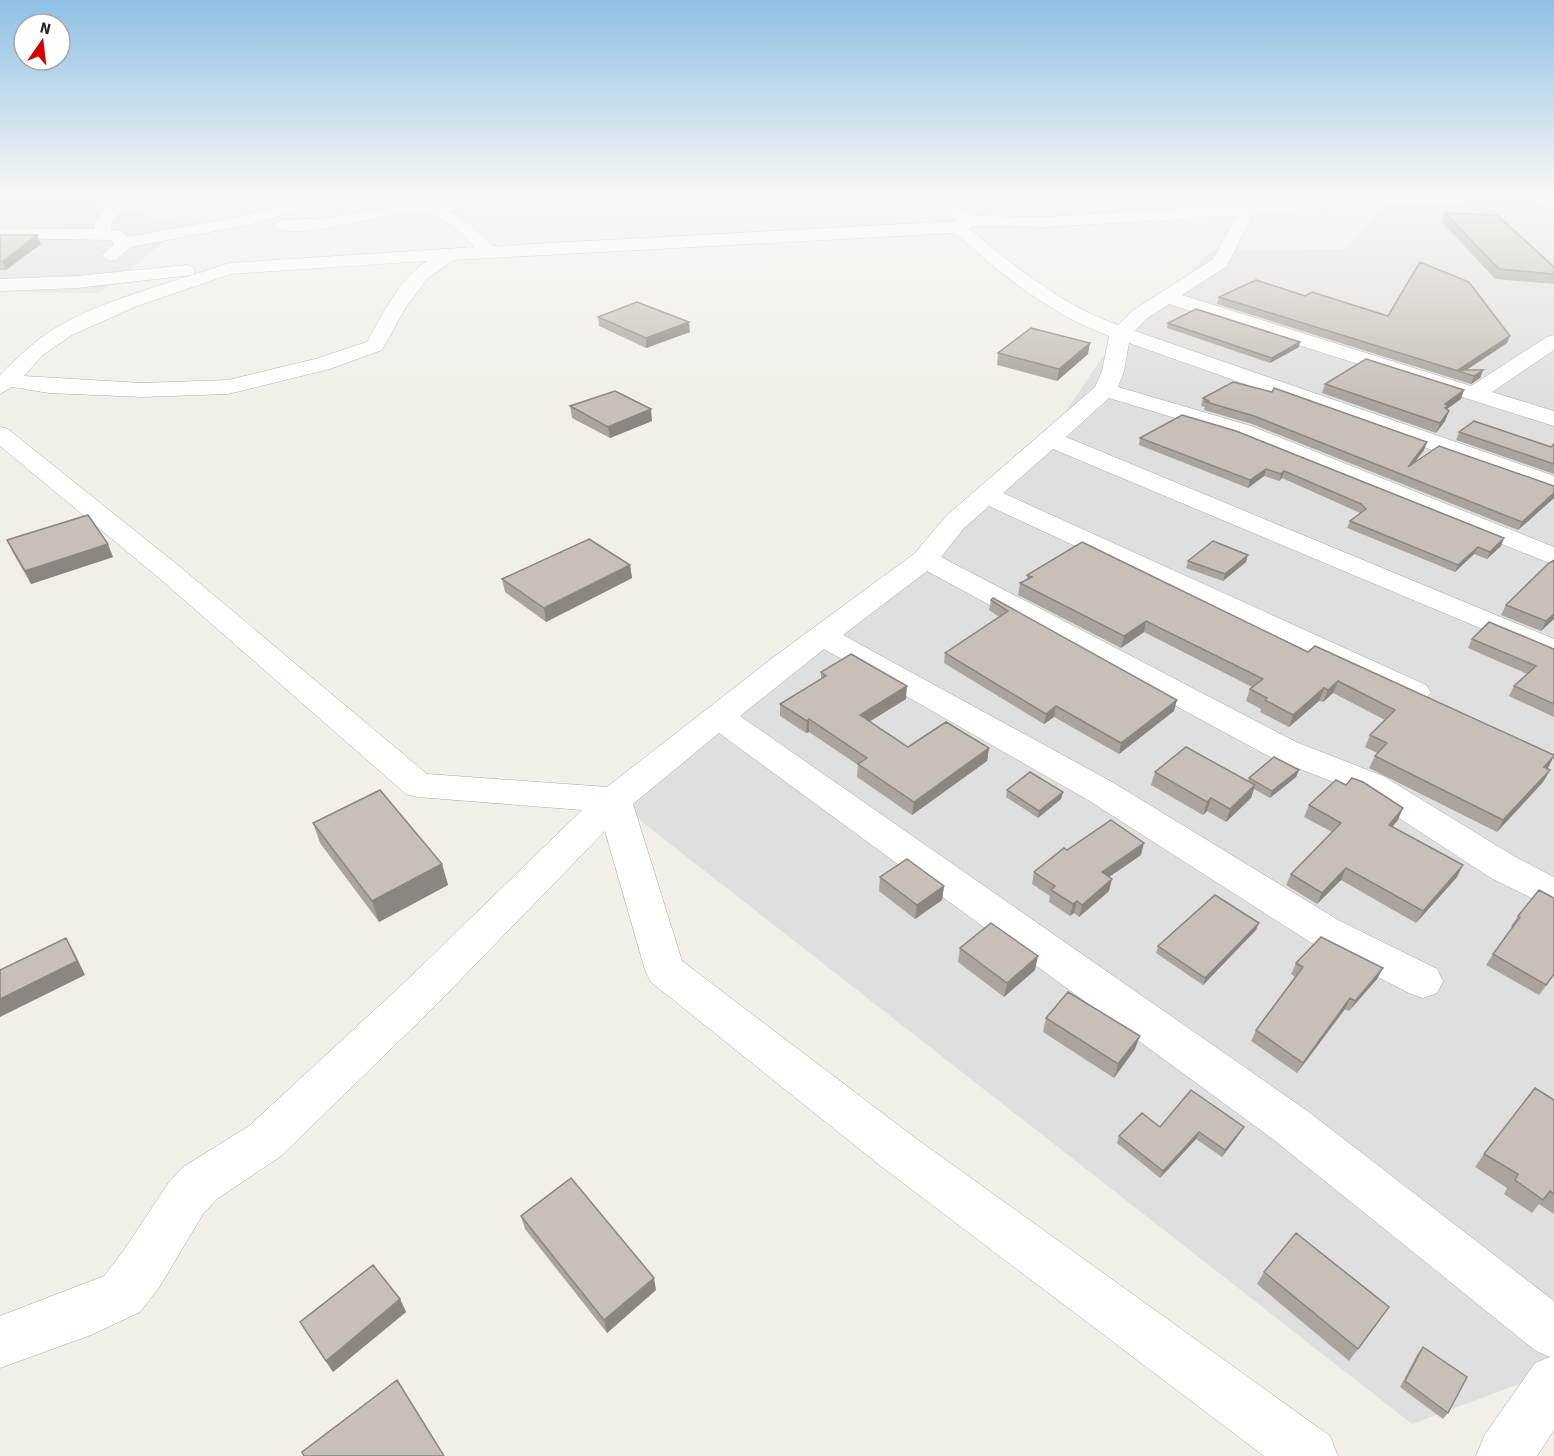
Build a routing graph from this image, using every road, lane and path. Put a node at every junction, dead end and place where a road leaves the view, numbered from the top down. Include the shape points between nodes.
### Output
1 (101, 263) edge
2 (331, 263) edge
3 (437, 263) edge
4 (998, 263) edge
5 (1219, 263) edge
6 (230, 269) junction
7 (77, 282) junction
8 (0, 285) edge
9 (1168, 297) junction
10 (1120, 334) junction
11 (1554, 341) edge
12 (2, 383) edge
13 (1105, 390) junction
14 (1475, 393) junction
15 (1554, 419) edge
16 (0, 434) edge
17 (1050, 439) junction
18 (1554, 485) edge
19 (986, 495) junction
20 (1554, 557) edge
21 (925, 559) junction
22 (824, 637) junction
23 (1554, 650) edge
24 (1435, 701) edge
25 (720, 718) junction
26 (614, 800) junction
27 (1554, 894) edge
28 (1423, 981) dead end
29 (1554, 1333) edge
30 (0, 1342) edge
31 (1554, 1382) edge
32 (1310, 1456) edge
33 (1504, 1456) edge

1 - 7 street
2 - 6 street
3 - 12 street via 421,274 397,306 375,346 322,364 228,387 142,390
4 - 10 street via 1040,293 1090,322
5 - 9 street
6 - 7 street
6 - 12 street via 130,302 65,331 36,351
7 - 8 street
9 - 10 street via 1139,315
9 - 14 street
10 - 13 street
10 - 18 street
11 - 14 street
13 - 17 street
13 - 20 street via 1243,430
14 - 15 street
16 - 26 street via 170,572 418,785
17 - 19 street
17 - 23 street
19 - 21 street via 954,522
19 - 24 street
21 - 22 street
21 - 27 street via 1284,750 1371,784 1504,868
22 - 25 street
22 - 28 street via 1100,791 1324,931
25 - 26 street
25 - 29 street via 1290,1125
26 - 30 street via 420,994 265,1141 200,1183 122,1294
26 - 32 street via 665,970 898,1152
31 - 33 street

